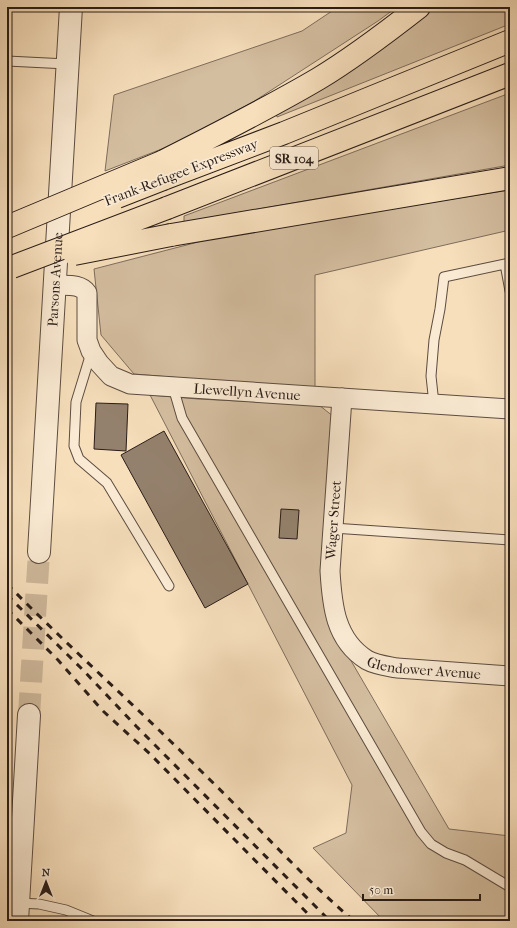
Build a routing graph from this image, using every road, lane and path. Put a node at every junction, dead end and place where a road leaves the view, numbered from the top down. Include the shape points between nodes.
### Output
1 (71, 7) edge
2 (419, 7) edge
3 (510, 41) edge
4 (7, 61) edge
5 (67, 64) junction
6 (510, 74) edge
7 (162, 170) junction
8 (510, 178) edge
9 (7, 228) edge
10 (7, 240) edge
11 (508, 263) edge
12 (9, 267) edge
13 (55, 285) junction
14 (510, 291) edge
15 (91, 351) junction
16 (173, 387) junction
17 (342, 398) junction
18 (434, 404) junction
19 (510, 409) edge
20 (333, 528) junction
21 (510, 540) edge
22 (39, 552) tunnel mouth
23 (169, 586) dead end
24 (346, 639) joint
25 (510, 676) edge
26 (29, 715) tunnel mouth
27 (510, 887) edge
28 (14, 909) edge
29 (93, 921) edge

1 - 5 street, Parsons Avenue
2 - 7 highway via 319,78
3 - 7 highway, Frank-Refugee Expressway / SR 104 via 284,133
4 - 5 lane
5 - 13 street, Parsons Avenue
6 - 12 highway, Frank-Refugee Expressway / SR 104, bridge
7 - 9 highway, bridge
7 - 10 highway, Frank-Refugee Expressway / SR 104, bridge
8 - 12 highway, bridge via 171,235
11 - 14 lane
11 - 18 lane via 444,277 431,376
13 - 15 street, Llewellyn Avenue via 78,286 84,288 87,293 87,340
13 - 22 street, Parsons Avenue
15 - 16 street, Llewellyn Avenue via 111,376 124,382
15 - 23 lane via 76,402 74,446 79,459 107,483
16 - 17 street, Llewellyn Avenue
16 - 27 lane via 182,418 421,832 431,844 465,860
17 - 18 street, Llewellyn Avenue
17 - 20 street, Wager Street
18 - 19 street, Llewellyn Avenue
20 - 21 lane
20 - 24 street, Wager Street via 330,571 332,595 336,620
24 - 25 street, Glendower Avenue via 368,660 381,665
26 - 28 street
28 - 29 lane via 39,904 66,910

